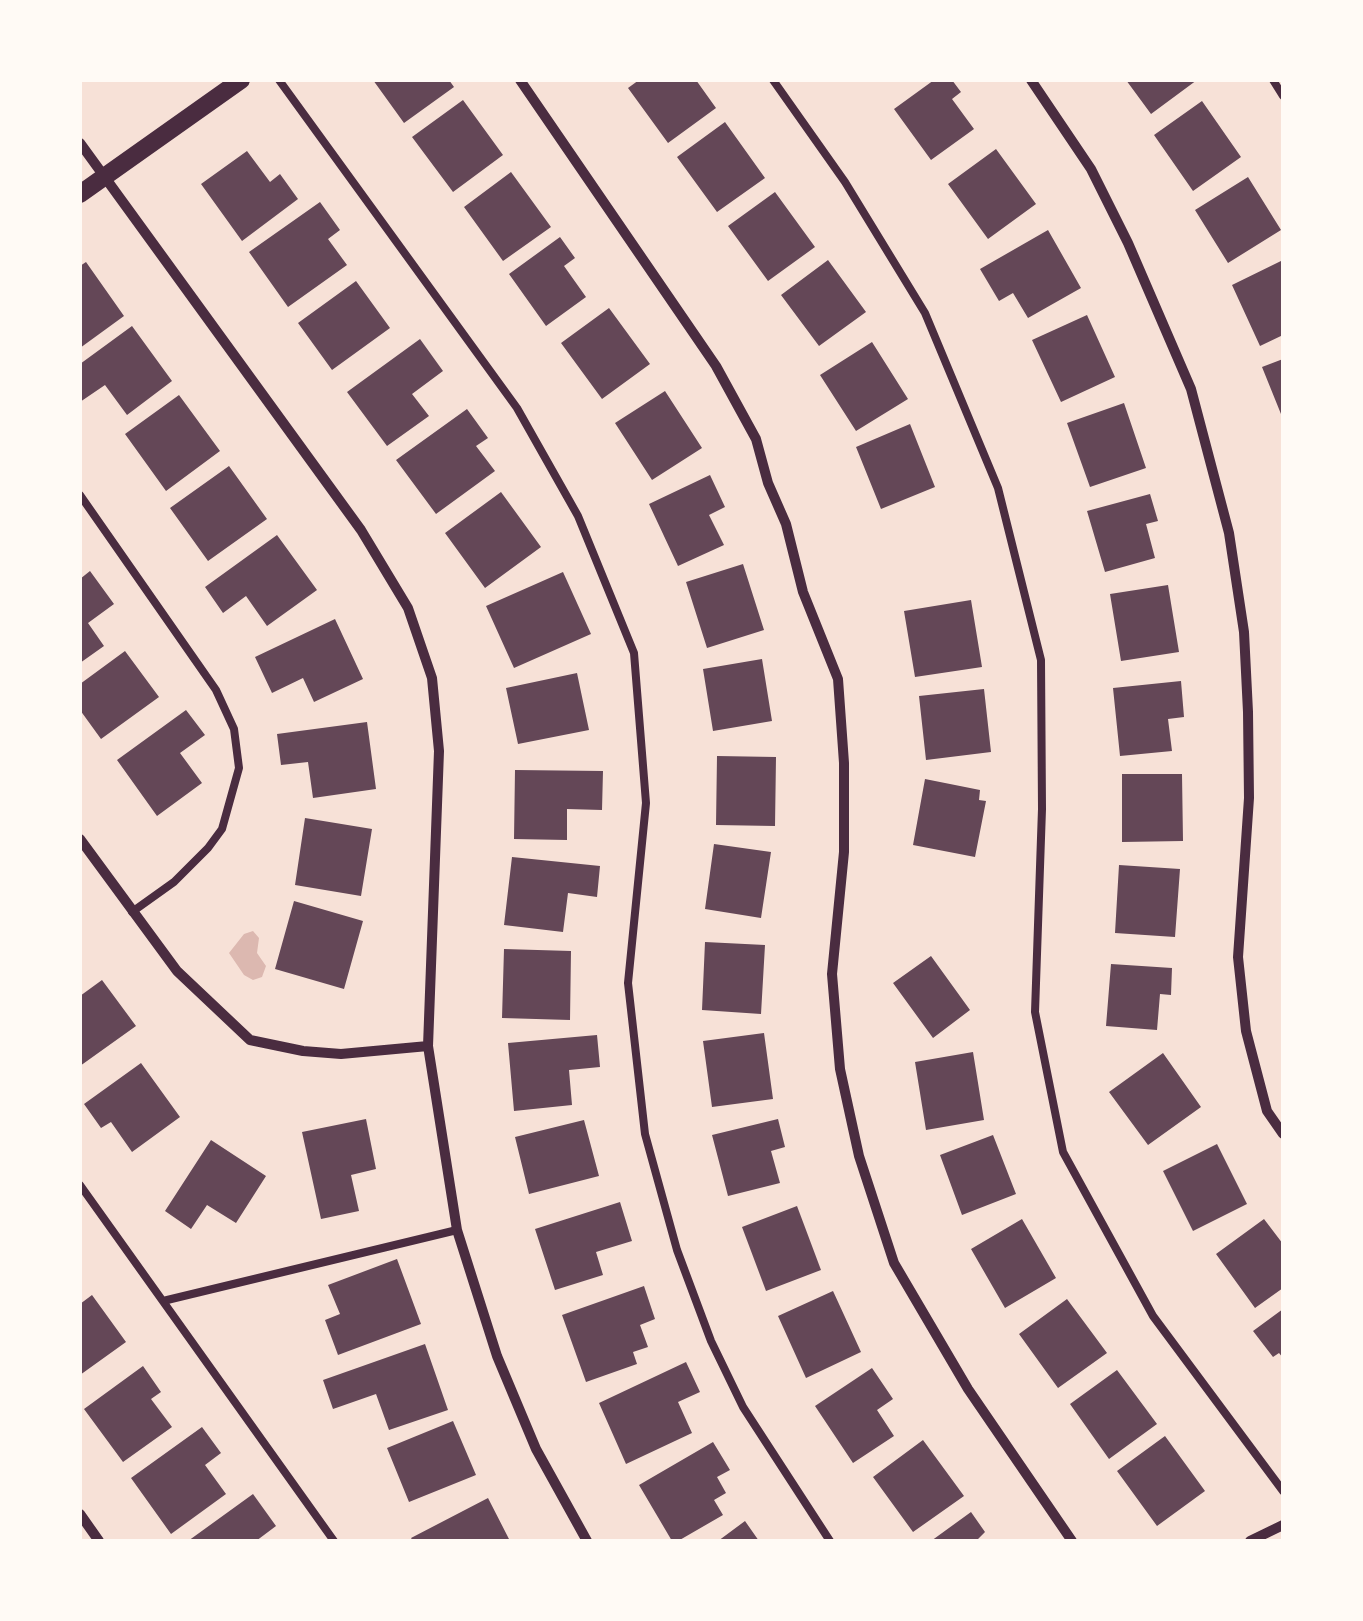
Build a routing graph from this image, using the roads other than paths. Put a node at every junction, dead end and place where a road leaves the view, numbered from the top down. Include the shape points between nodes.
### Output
1 (241, 80) edge
2 (279, 80) edge
3 (520, 80) edge
4 (773, 80) edge
5 (1031, 80) edge
6 (1274, 80) edge
7 (1283, 96) edge
8 (80, 144) edge
9 (104, 177) junction
10 (80, 194) edge
11 (80, 495) edge
12 (80, 838) edge
13 (132, 912) junction
14 (428, 1046) junction
15 (1283, 1134) edge
16 (80, 1185) edge
17 (457, 1230) junction
18 (163, 1301) junction
19 (1283, 1491) edge
20 (80, 1514) edge
21 (1283, 1525) edge
22 (99, 1541) edge
23 (334, 1541) edge
24 (587, 1541) edge
25 (830, 1541) edge
26 (1072, 1541) edge
27 (1250, 1541) edge

1 - 9 street
2 - 25 lane via 517,408 578,516 634,653 646,803 628,983 646,1134 677,1250 711,1341 743,1407
3 - 26 street via 716,366 756,439 838,679 844,852 832,974 840,1069 859,1156 894,1263 968,1390
4 - 19 lane via 925,313 998,488 1042,660 1035,1012 1064,1152 1153,1316
5 - 15 street via 1092,169 1192,389 1229,532 1248,712 1238,957 1246,1031 1267,1110
6 - 7 lane
8 - 9 street
9 - 10 street
9 - 14 street via 361,530 408,608 432,678 439,751
11 - 13 lane via 216,690 234,729 239,768 222,828 208,848
12 - 13 street
13 - 14 street via 177,971 250,1040 342,1054
14 - 17 street
16 - 18 lane
17 - 18 lane
17 - 24 street via 536,1450
18 - 23 lane
20 - 22 street
21 - 27 street

